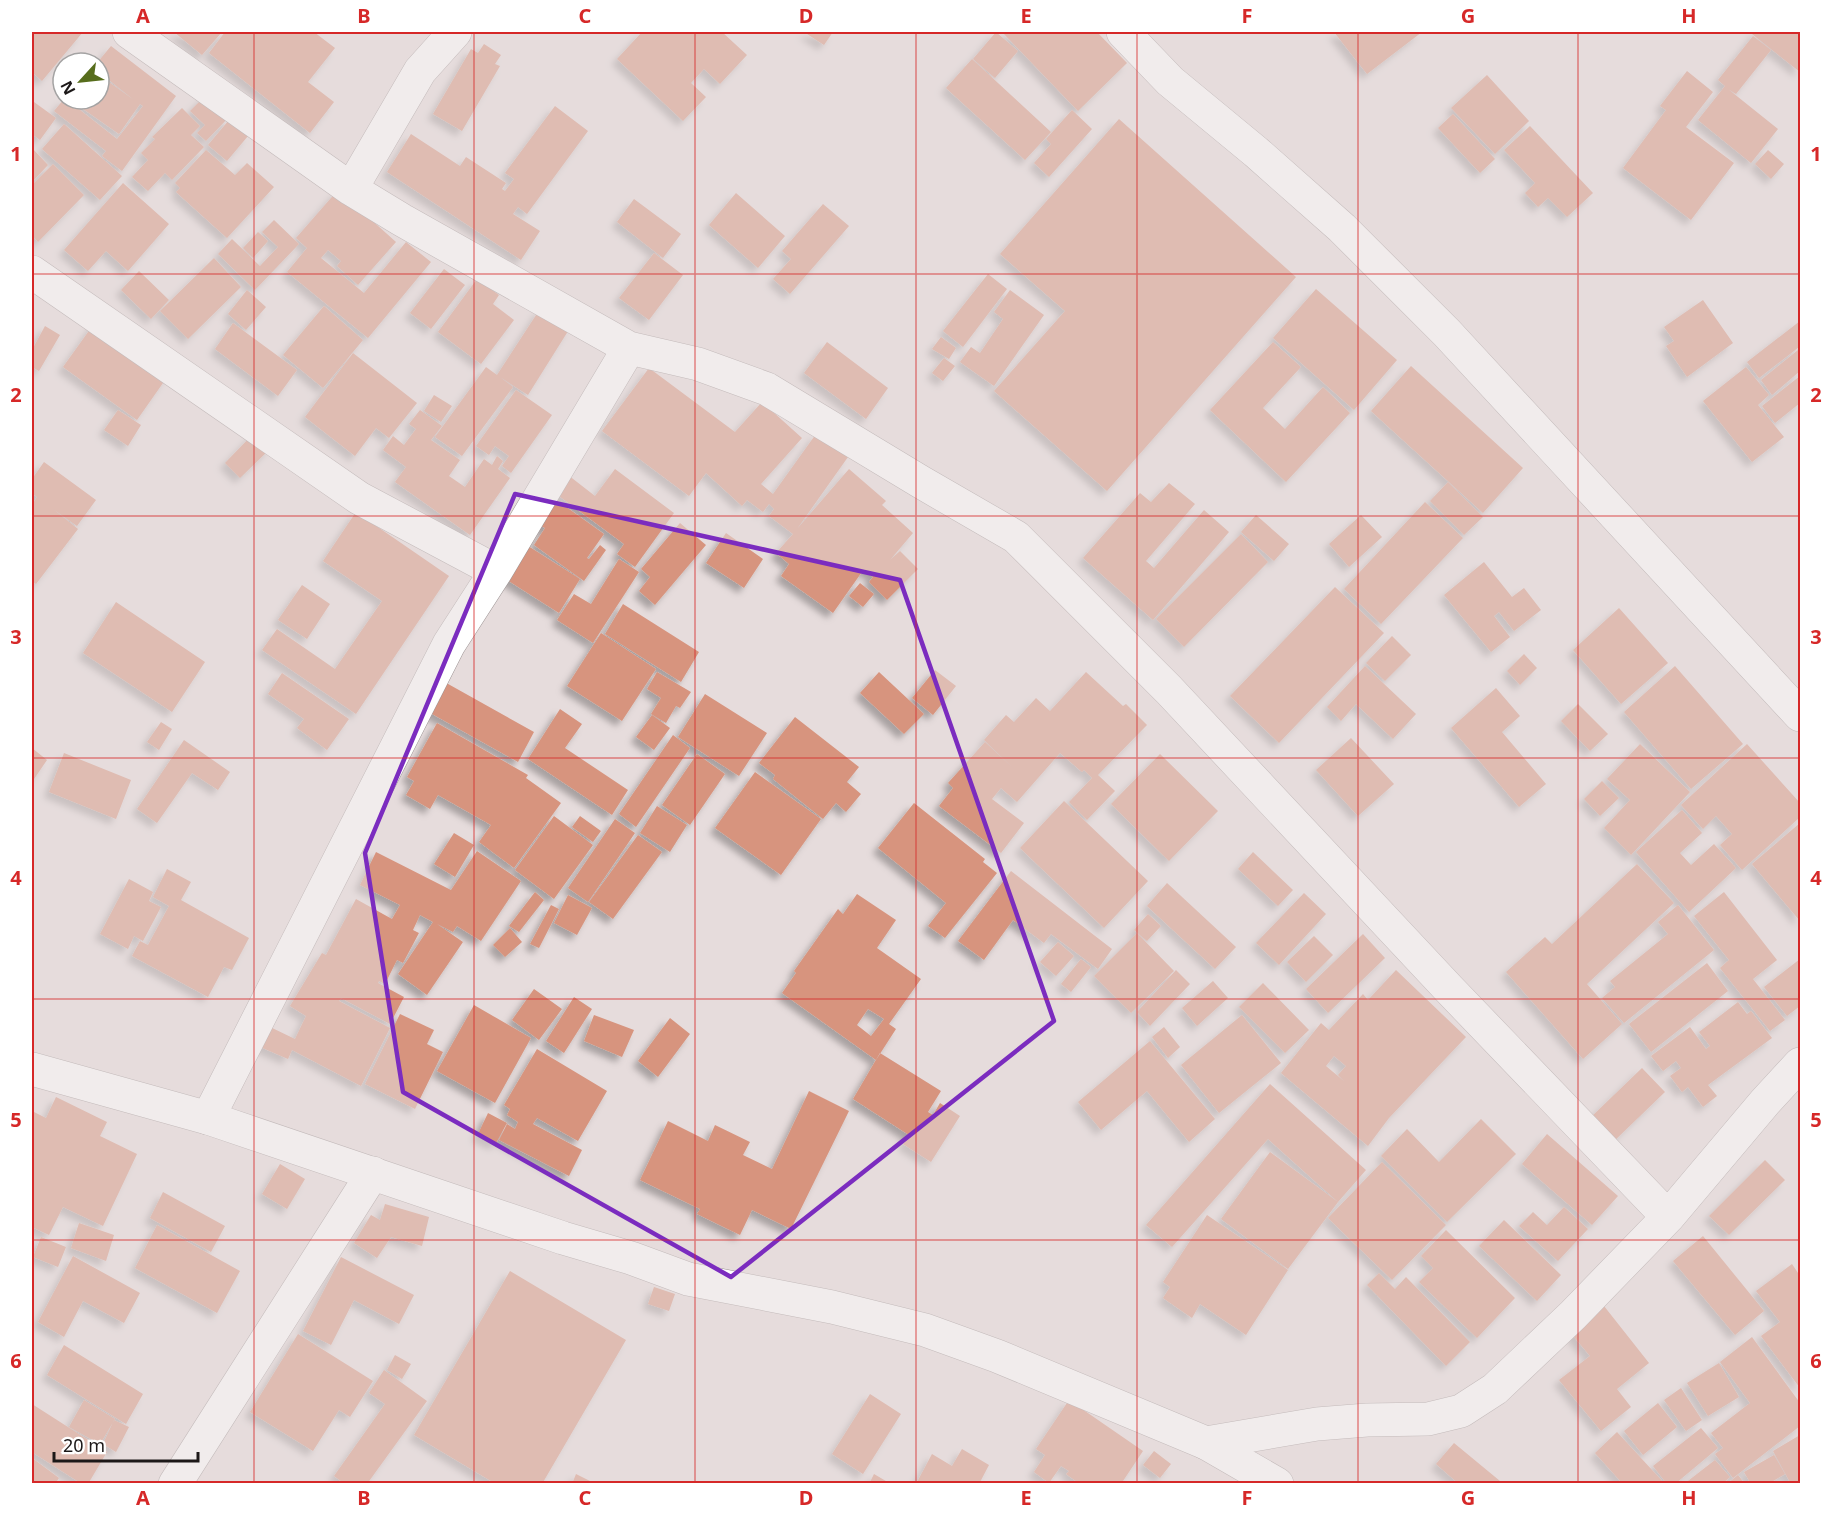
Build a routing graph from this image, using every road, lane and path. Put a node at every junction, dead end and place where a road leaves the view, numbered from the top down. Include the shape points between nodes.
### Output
1 (129, 32) edge
2 (455, 32) edge
3 (1123, 32) edge
4 (351, 189) junction
5 (32, 272) edge
6 (628, 348) junction
7 (496, 571) junction
8 (1800, 715) edge
9 (1800, 1064) edge
10 (32, 1069) edge
11 (208, 1118) junction
12 (373, 1173) junction
13 (1668, 1217) junction
14 (1206, 1443) junction
15 (176, 1484) edge
16 (1277, 1484) edge

1 - 4 street
2 - 4 street via 420,71
3 - 8 street via 1170,81 1342,228 1447,333
4 - 6 street
5 - 7 street via 359,498
6 - 7 street
6 - 13 street via 698,364 767,388 1016,537 1177,698
7 - 11 street via 449,644
9 - 13 street
10 - 11 street
11 - 12 street
12 - 14 street via 688,1279 925,1330
12 - 15 street
13 - 14 street via 1496,1389 1461,1411 1428,1419 1317,1424
14 - 16 street

